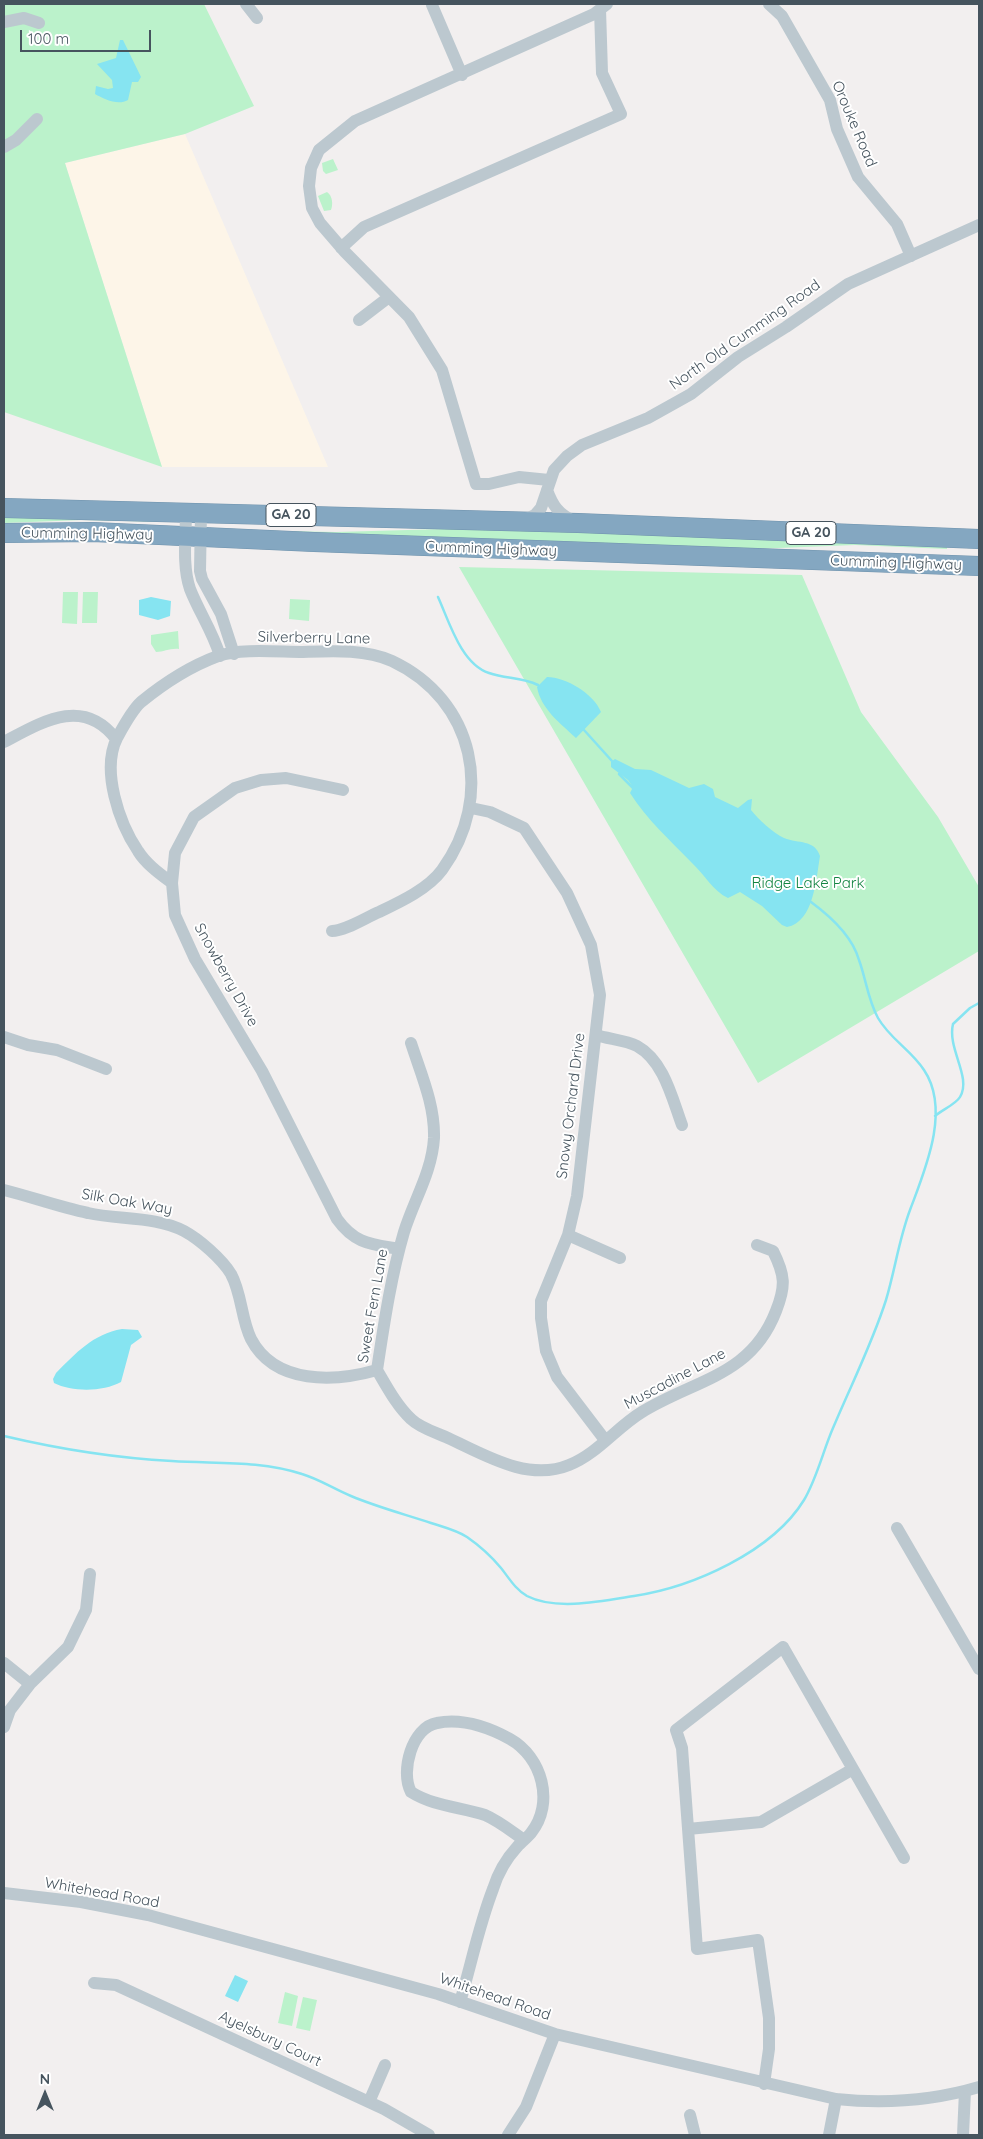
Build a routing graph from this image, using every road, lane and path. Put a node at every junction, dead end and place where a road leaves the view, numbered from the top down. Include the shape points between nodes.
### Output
1 (246, 4) edge
2 (770, 4) edge
3 (432, 5) dead end
4 (603, 6) edge
5 (257, 18) dead end
6 (4, 22) edge
7 (39, 23) dead end
8 (462, 74) junction
9 (37, 119) dead end
10 (4, 147) edge
11 (979, 226) edge
12 (341, 248) junction
13 (911, 256) junction
14 (389, 297) junction
15 (359, 320) dead end
16 (548, 485) junction
17 (4, 508) edge
18 (194, 513) junction
19 (519, 522) junction
20 (578, 523) junction
21 (4, 533) edge
22 (193, 536) junction
23 (979, 539) edge
24 (979, 566) edge
25 (209, 591) junction
26 (194, 597) junction
27 (234, 654) junction
28 (220, 656) junction
29 (116, 739) junction
30 (4, 742) edge
31 (343, 790) dead end
32 (471, 808) junction
33 (172, 883) junction
34 (332, 931) dead end
35 (596, 1035) junction
36 (4, 1037) edge
37 (411, 1043) dead end
38 (106, 1069) dead end
39 (682, 1125) dead end
40 (4, 1190) edge
41 (568, 1235) junction
42 (757, 1244) dead end
43 (399, 1249) junction
44 (620, 1258) dead end
45 (377, 1370) junction
46 (605, 1440) junction
47 (896, 1528) dead end
48 (90, 1574) dead end
49 (4, 1663) edge
50 (979, 1669) edge
51 (30, 1684) junction
52 (4, 1727) edge
53 (853, 1769) junction
54 (688, 1829) junction
55 (524, 1840) junction
56 (904, 1858) dead end
57 (4, 1893) edge
58 (94, 1983) dead end
59 (460, 2002) junction
60 (555, 2034) junction
61 (385, 2065) dead end
62 (764, 2084) junction
63 (979, 2087) edge
64 (965, 2091) junction
65 (836, 2099) junction
66 (369, 2102) junction
67 (690, 2115) dead end
68 (429, 2135) edge
69 (508, 2135) edge
70 (694, 2135) edge
71 (829, 2135) edge
72 (963, 2135) edge

1 - 5 street
2 - 13 street, Orouke Road via 782,16 830,100 837,129 858,177 897,224
3 - 8 street
4 - 8 street
4 - 12 street via 602,74 621,114 364,227
6 - 7 street via 24,18
8 - 12 street via 355,121 319,150 311,168 312,208
9 - 10 street
11 - 13 street, North Old Cumming Road
12 - 14 street
13 - 16 street, North Old Cumming Road via 848,284 738,357 691,394 648,418 582,446 560,462
14 - 15 street
14 - 16 street via 409,316 442,370 476,484 519,477
16 - 19 street, North Old Cumming Road via 535,515
16 - 20 street via 554,507
17 - 18 highway, Cumming Highway / GA 20
18 - 19 highway, Cumming Highway / GA 20
18 - 22 street
19 - 20 highway, Cumming Highway / GA 20
20 - 23 highway, Cumming Highway / GA 20
21 - 22 highway, Cumming Highway / GA 20
22 - 24 highway, Cumming Highway / GA 20
22 - 25 street via 200,570
22 - 26 street via 186,566
25 - 26 street
25 - 27 street via 221,614
26 - 28 street
27 - 28 street, Silverberry Lane
27 - 32 street, Silverberry Lane via 319,651 375,654 419,677 450,710 466,739 472,782
28 - 29 street, Silverberry Lane via 192,668 139,703
29 - 30 street via 107,727 85,717 70,715 49,718
29 - 33 street, Silverberry Lane via 112,760 113,790 122,822 139,852
31 - 33 street, Snowberry Drive via 286,778 261,780 235,788 194,817 175,853
32 - 34 street, Silverberry Lane via 465,827 442,870 425,886 387,908
32 - 35 street, Snowy Orchard Drive via 490,812 524,828 567,893 591,944 600,995
33 - 43 street, Snowberry Drive via 175,915 195,959 262,1071 337,1219 347,1233 366,1244
35 - 39 street via 636,1045 650,1056 663,1075
35 - 41 street, Snowy Orchard Drive via 577,1196
36 - 38 street via 57,1050
37 - 43 street, Sweet Fern Lane via 432,1109 434,1138 431,1161
40 - 45 street, Silk Oak Way via 88,1214 160,1223 183,1230 202,1242 231,1274 243,1319 252,1340 266,1358 309,1378 335,1378
41 - 44 street
41 - 46 street, Snowy Orchard Drive via 541,1301 542,1333 558,1377
42 - 46 street, Muscadine Lane via 773,1251 782,1270 784,1293 769,1330 756,1348 739,1364 642,1412
43 - 45 street, Sweet Fern Lane
45 - 46 street, Sweet Fern Lane via 412,1421 517,1468 543,1472 569,1465
47 - 50 street
48 - 51 street via 86,1610 68,1647
49 - 51 street
51 - 52 street via 10,1710
53 - 54 street via 762,1822
53 - 54 street via 783,1647 676,1730 682,1748
53 - 56 street
54 - 62 street via 697,1949 758,1940 770,2018
55 - 55 street via 537,1822 543,1802 540,1771 520,1744 490,1729 460,1722 433,1724 421,1730 414,1740 406,1778 411,1792 437,1803 484,1815
55 - 59 street via 504,1864 492,1889
57 - 59 street, Whitehead Road via 81,1902 148,1916
58 - 66 street, Ayelsbury Court via 116,1986
59 - 60 street, Whitehead Road
60 - 62 street, Whitehead Road
60 - 69 street via 526,2107
61 - 66 street
62 - 65 street, Whitehead Road
63 - 64 street, Whitehead Road
64 - 65 street, Whitehead Road via 938,2098 874,2103
64 - 72 street
65 - 71 street
66 - 68 street, Ayelsbury Court
67 - 70 street

